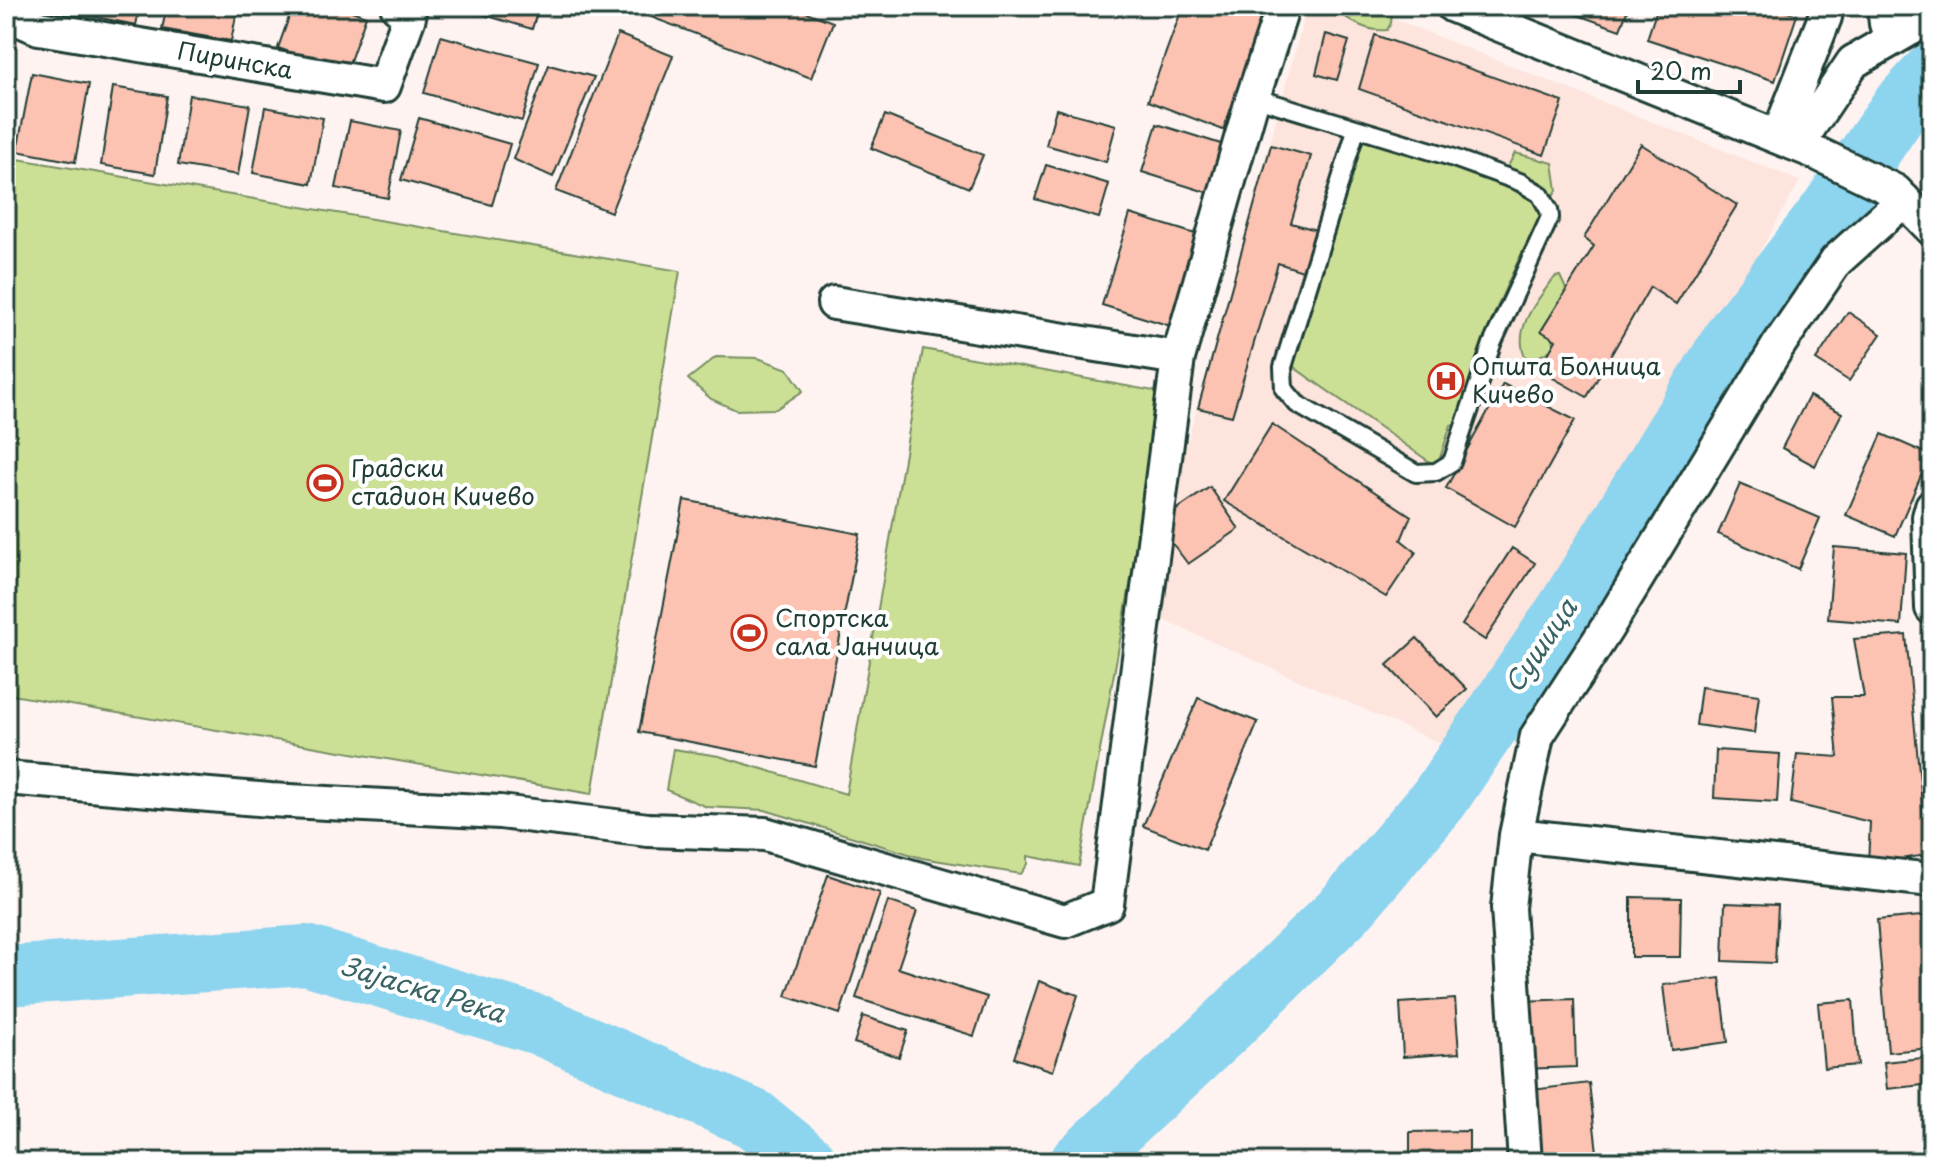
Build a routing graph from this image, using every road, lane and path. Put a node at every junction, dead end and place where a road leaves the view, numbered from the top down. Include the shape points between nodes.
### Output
1 (12, 6) edge
2 (397, 6) edge
3 (1283, 6) edge
4 (1453, 6) edge
5 (1827, 6) edge
6 (1884, 6) edge
7 (1921, 21) edge
8 (1253, 97) junction
9 (1356, 130) junction
10 (1796, 144) junction
11 (1900, 196) junction
12 (1932, 229) edge
13 (834, 303) dead end
14 (1178, 358) junction
15 (1932, 506) edge
16 (1932, 608) edge
17 (6, 778) edge
18 (1516, 835) junction
19 (1932, 880) edge
20 (1525, 1162) edge

1 - 2 street, Пиринска via 9,15 39,28 384,86 409,17
3 - 8 street
4 - 10 street
5 - 10 street
6 - 7 street via 1886,24
7 - 10 street via 1853,62
8 - 9 lane
8 - 14 street
9 - 9 lane via 1520,182 1540,194 1549,210 1492,344 1452,462 1436,472 1416,473 1297,404 1284,389 1283,367
10 - 11 street
11 - 12 street
11 - 18 street via 1836,261 1770,359 1537,736
13 - 14 street
14 - 17 street via 1107,904 1065,921 765,834 648,830 500,812
15 - 16 street
18 - 19 street
18 - 20 street via 1508,908

